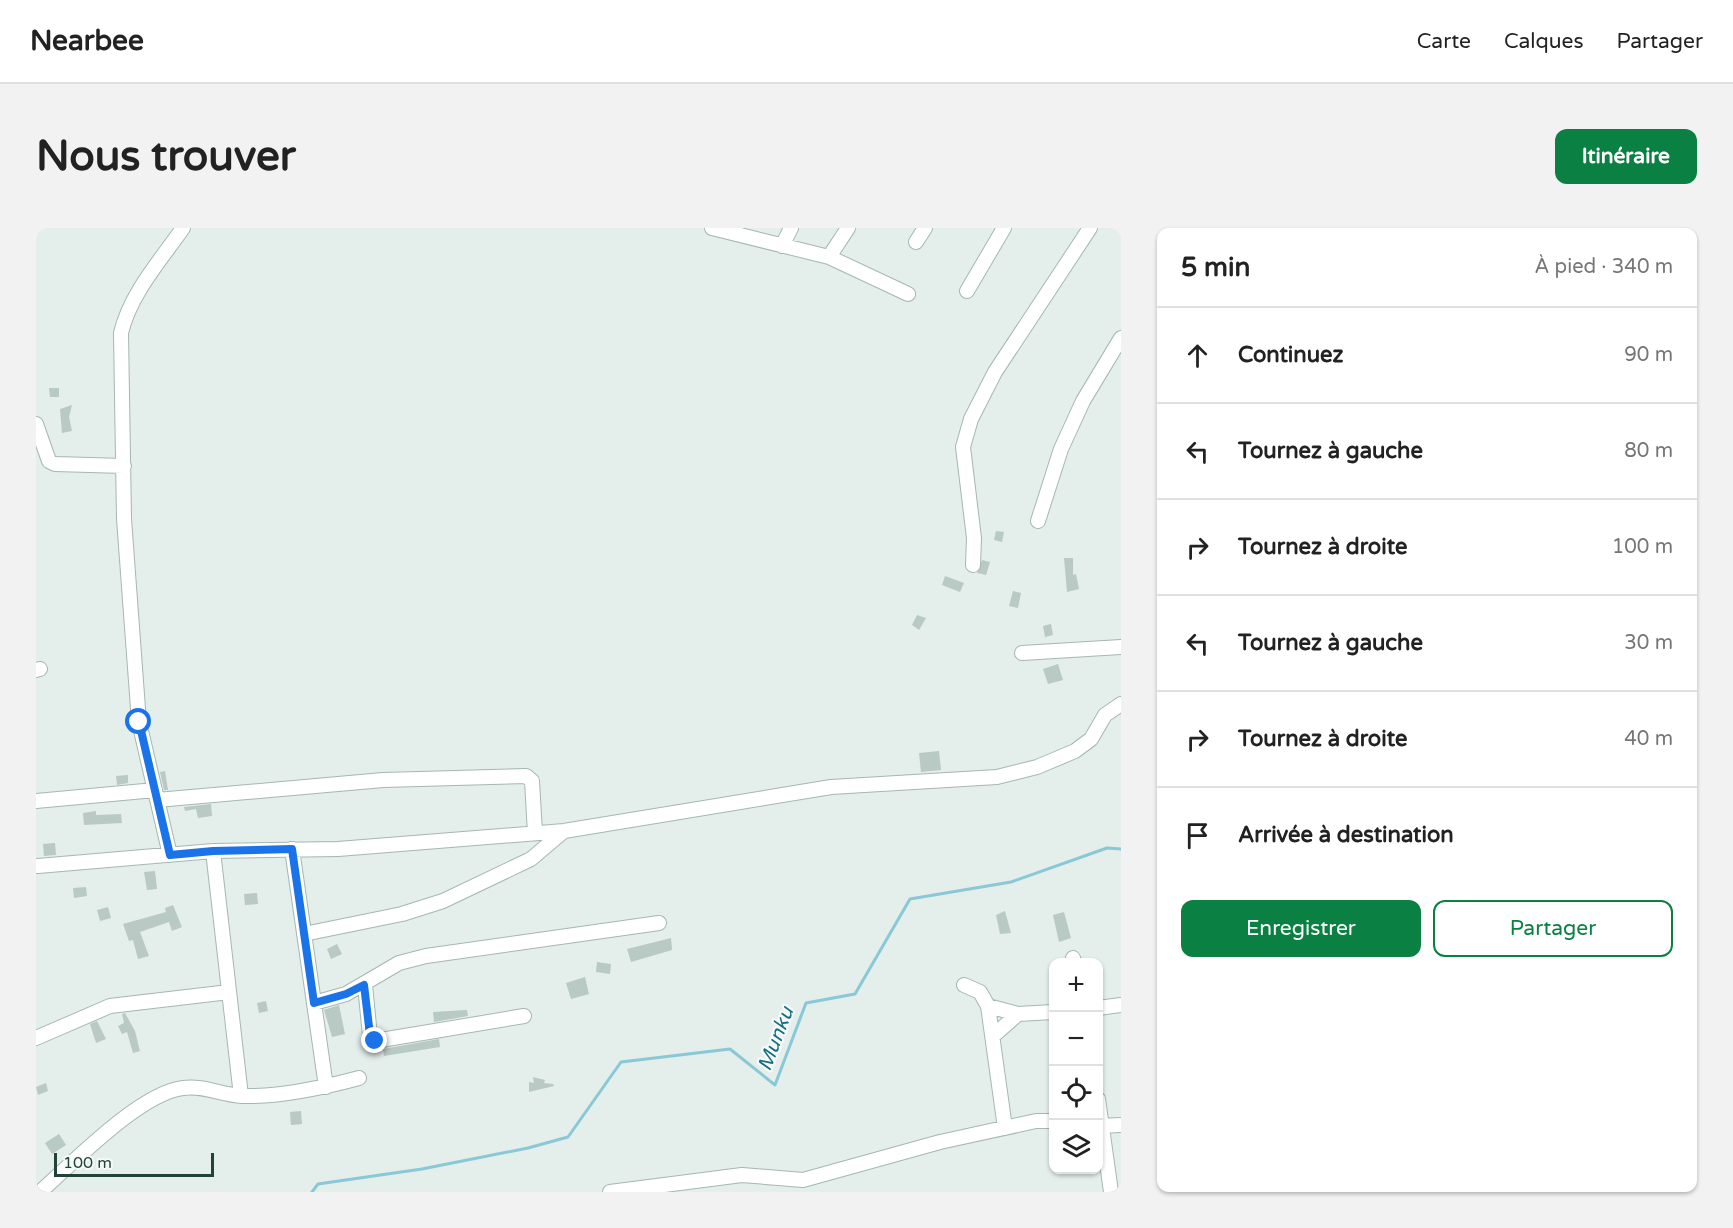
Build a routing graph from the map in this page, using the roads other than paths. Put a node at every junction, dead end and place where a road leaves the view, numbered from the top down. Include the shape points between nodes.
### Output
1 (183, 228) edge
2 (712, 228) edge
3 (791, 228) edge
4 (848, 228) edge
5 (925, 228) edge
6 (1004, 228) edge
7 (1090, 228) edge
8 (916, 242) dead end
9 (782, 246) junction
10 (829, 258) junction
11 (967, 291) dead end
12 (908, 294) dead end
13 (1121, 338) edge
14 (36, 424) edge
15 (124, 466) junction
16 (1038, 521) dead end
17 (973, 565) dead end
18 (1121, 647) edge
19 (1022, 653) dead end
20 (1121, 704) edge
21 (157, 795) junction
22 (36, 801) edge
23 (564, 831) junction
24 (535, 833) junction
25 (292, 849) junction
26 (213, 851) junction
27 (170, 855) junction
28 (38, 866) dead end
29 (659, 923) dead end
30 (304, 934) junction
31 (364, 985) junction
32 (964, 986) dead end
33 (229, 992) junction
34 (314, 1003) junction
35 (1121, 1005) edge
36 (988, 1006) junction
37 (1103, 1007) edge
38 (1049, 1012) edge
39 (1018, 1014) junction
40 (524, 1016) dead end
41 (993, 1036) junction
42 (36, 1038) edge
43 (359, 1078) dead end
44 (326, 1087) junction
45 (241, 1096) junction
46 (1049, 1122) edge
47 (1121, 1125) edge
48 (1103, 1126) edge
49 (1005, 1128) junction
50 (1103, 1140) edge
51 (1114, 1190) edge
52 (40, 1192) edge
53 (609, 1192) edge

1 - 15 street via 125,316 120,382
2 - 9 street
3 - 9 street
4 - 10 street
5 - 8 street
6 - 11 street
7 - 17 street via 995,372 965,434
9 - 10 street
10 - 12 street
13 - 16 street via 1083,401 1061,449
14 - 15 street via 50,461 55,464
15 - 21 street via 124,519 139,722
18 - 19 street
20 - 23 street via 1105,715 1084,746 1037,767 997,777 831,787
21 - 22 street
21 - 24 street via 383,780 525,776 532,781
21 - 27 street
23 - 24 street
23 - 30 street via 531,859 443,901 402,914
24 - 25 street via 338,849
25 - 26 street
25 - 30 street
26 - 27 street
26 - 33 street
27 - 28 street
29 - 31 street via 426,956 399,963
30 - 34 street
31 - 34 street
31 - 40 street via 370,1035 375,1041
32 - 36 street via 976,988
33 - 42 street via 110,1006
33 - 45 street
34 - 44 street
35 - 37 street
36 - 39 street
36 - 41 street
38 - 39 street
39 - 41 street
41 - 49 street
43 - 44 street
44 - 45 street
45 - 52 street via 180,1088 144,1104
46 - 49 street
47 - 48 street
49 - 53 street via 803,1180 742,1175
50 - 51 street

